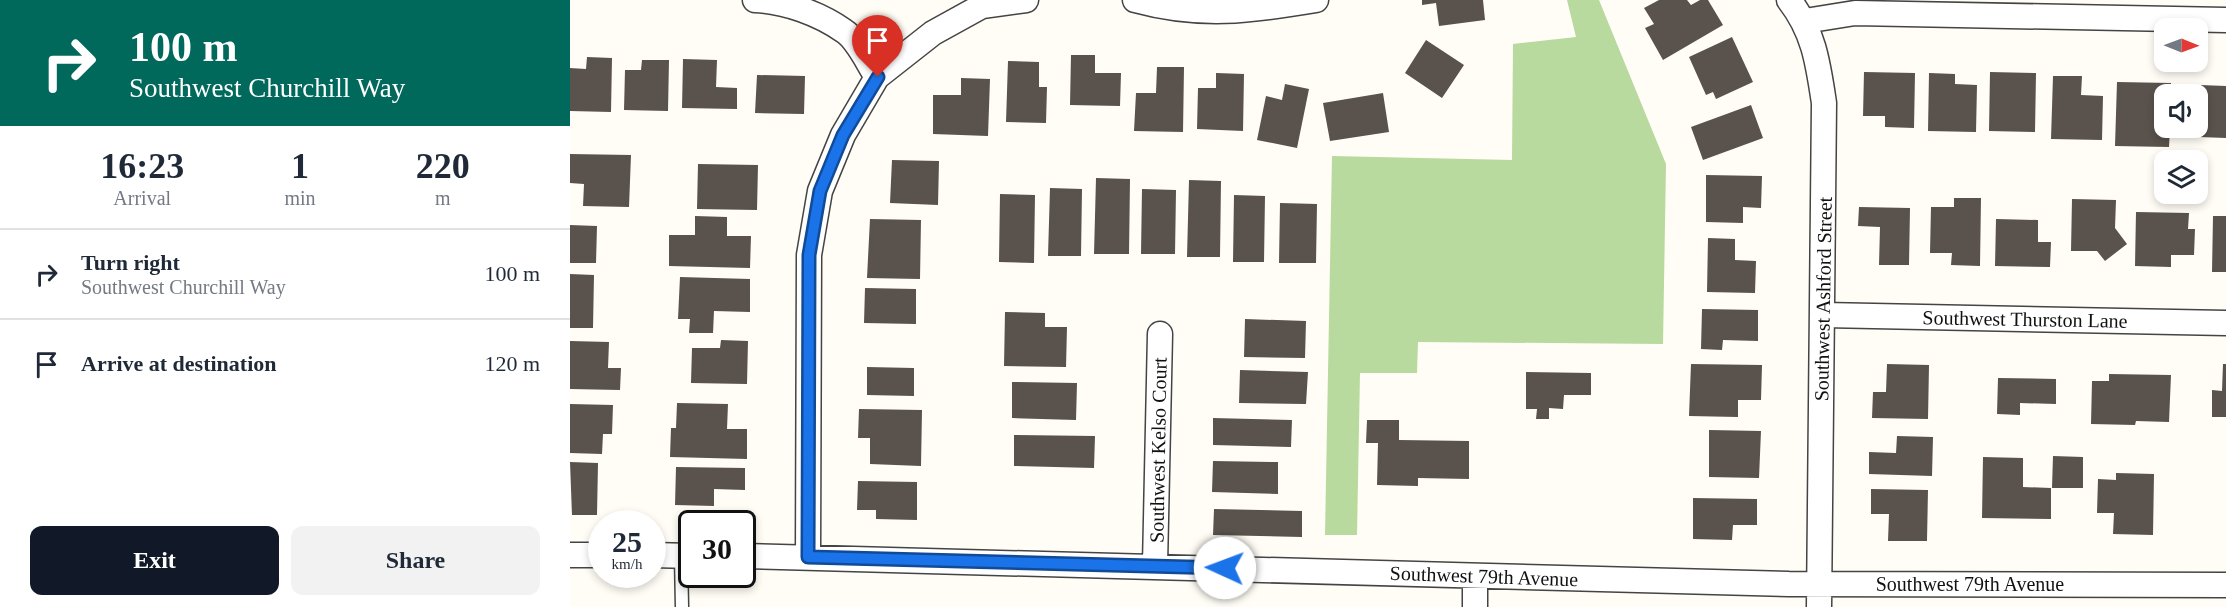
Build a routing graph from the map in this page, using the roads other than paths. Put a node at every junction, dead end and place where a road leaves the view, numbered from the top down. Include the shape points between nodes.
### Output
1 (755, 0) edge
2 (1026, 0) edge
3 (1135, 0) edge
4 (1316, 0) edge
5 (1789, 0) edge
6 (2226, 20) edge
7 (1805, 21) junction
8 (878, 77) junction
9 (1824, 315) junction
10 (2226, 322) edge
11 (1161, 334) dead end
12 (570, 555) edge
13 (588, 555) edge
14 (756, 556) edge
15 (808, 557) junction
16 (1155, 565) junction
17 (1475, 577) junction
18 (2226, 585) edge
19 (683, 588) edge
20 (1819, 596) edge
21 (682, 607) edge
22 (1475, 607) edge

1 - 8 street via 772,0 807,12 846,32
2 - 8 street via 982,6 933,33
3 - 4 street via 1168,9 1243,12
5 - 7 street, Southwest Ashford Street
6 - 7 street via 1855,13
7 - 9 street, Southwest Ashford Street via 1817,59 1824,103
8 - 15 street via 843,135 820,191 809,255
9 - 10 street, Southwest Thurston Lane
9 - 20 street, Southwest Ashford Street
11 - 16 street, Southwest Kelso Court
12 - 13 street
14 - 15 street, Southwest 79th Avenue
15 - 16 street, Southwest 79th Avenue
16 - 17 street, Southwest 79th Avenue
17 - 20 street, Southwest 79th Avenue
17 - 22 street
18 - 20 street, Southwest 79th Avenue
19 - 21 lane

